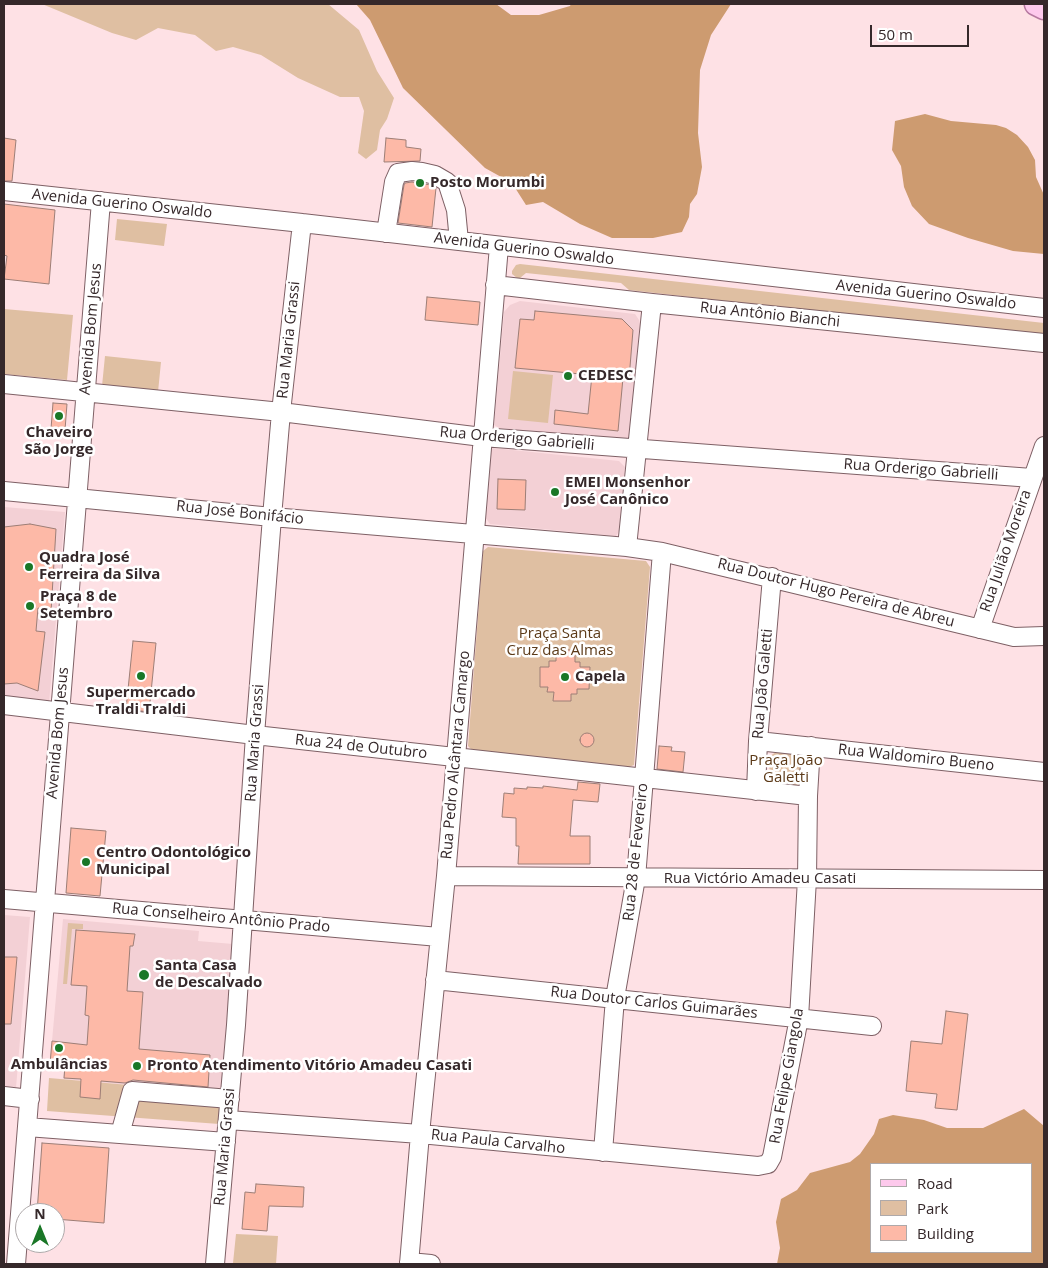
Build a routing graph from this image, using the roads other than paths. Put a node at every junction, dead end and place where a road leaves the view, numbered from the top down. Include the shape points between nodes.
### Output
1 (1036, 4) edge
2 (1044, 8) edge
3 (4, 191) edge
4 (101, 201) junction
5 (302, 223) junction
6 (386, 233) junction
7 (459, 241) junction
8 (499, 246) junction
9 (495, 285) junction
10 (652, 303) junction
11 (1044, 308) edge
12 (1044, 342) edge
13 (4, 384) edge
14 (85, 392) junction
15 (281, 412) junction
16 (482, 437) junction
17 (1044, 446) edge
18 (636, 450) junction
19 (1032, 478) junction
20 (4, 491) edge
21 (78, 497) junction
22 (272, 517) junction
23 (476, 534) junction
24 (627, 547) junction
25 (662, 552) junction
26 (772, 577) junction
27 (980, 629) junction
28 (1044, 636) edge
29 (4, 705) edge
30 (60, 712) junction
31 (255, 735) junction
32 (758, 741) junction
33 (811, 746) junction
34 (456, 757) junction
35 (1044, 772) edge
36 (644, 778) junction
37 (756, 791) junction
38 (808, 796) junction
39 (446, 876) junction
40 (636, 878) junction
41 (806, 879) junction
42 (1044, 880) edge
43 (4, 899) edge
44 (44, 902) junction
45 (242, 920) junction
46 (439, 938) junction
47 (435, 980) junction
48 (615, 998) junction
49 (799, 1018) junction
50 (872, 1026) dead end
51 (4, 1096) edge
52 (30, 1099) junction
53 (230, 1099) junction
54 (228, 1120) junction
55 (27, 1127) junction
56 (120, 1134) junction
57 (420, 1134) junction
58 (226, 1142) junction
59 (603, 1152) junction
60 (768, 1164) joint
61 (409, 1263) edge
62 (16, 1264) edge
63 (215, 1264) edge
64 (431, 1264) edge

1 - 2 main road
3 - 4 street, Avenida Guerino Oswaldo
4 - 5 street, Avenida Guerino Oswaldo
4 - 14 street, Avenida Bom Jesus
5 - 6 street, Avenida Guerino Oswaldo
5 - 15 street, Rua Maria Grassi
6 - 7 street, Avenida Guerino Oswaldo
6 - 7 street via 394,182 398,174 417,171 447,182 456,210
7 - 8 street, Avenida Guerino Oswaldo
8 - 9 street, Rua Pedro Alcântara Camargo
8 - 11 street, Avenida Guerino Oswaldo
9 - 10 street, Rua Antônio Bianchi
9 - 16 street, Rua Pedro Alcântara Camargo
10 - 12 street, Rua Antônio Bianchi
10 - 18 street
13 - 14 street, Rua Orderigo Gabrielli
14 - 15 street, Rua Orderigo Gabrielli
14 - 21 street, Avenida Bom Jesus
15 - 16 street, Rua Orderigo Gabrielli
15 - 22 street, Rua Maria Grassi
16 - 18 street, Rua Orderigo Gabrielli
16 - 23 street, Rua Pedro Alcântara Camargo
17 - 19 street, Rua Julião Moreira
18 - 19 street, Rua Orderigo Gabrielli
18 - 24 street
19 - 27 street, Rua Julião Moreira
20 - 21 street, Rua José Bonifácio
21 - 22 street, Rua José Bonifácio
21 - 30 street, Avenida Bom Jesus
22 - 23 street, Rua José Bonifácio
22 - 31 street, Rua Maria Grassi
23 - 24 street, Rua José Bonifácio
23 - 34 street, Rua Pedro Alcântara Camargo
24 - 25 street, Rua Doutor Hugo Pereira de Abreu
25 - 26 street, Rua Doutor Hugo Pereira de Abreu
25 - 36 street, Rua 28 de Fevereiro
26 - 27 street, Rua Doutor Hugo Pereira de Abreu
26 - 32 street, Rua João Galetti
27 - 28 street, Rua Doutor Hugo Pereira de Abreu via 1014,637
29 - 30 street, Rua 24 de Outubro
30 - 31 street, Rua 24 de Outubro
30 - 44 street, Avenida Bom Jesus
31 - 34 street, Rua 24 de Outubro
31 - 45 street, Rua Maria Grassi
32 - 33 street, Rua Waldomiro Bueno
32 - 37 street, Rua João Galetti
33 - 35 street, Rua Waldomiro Bueno
33 - 38 street, Rua Felipe Giangola
34 - 36 street, Rua 24 de Outubro
34 - 39 street, Rua Pedro Alcântara Camargo
36 - 37 street, Rua 24 de Outubro
36 - 40 street, Rua 28 de Fevereiro
37 - 38 street, Rua 24 de Outubro
38 - 41 street, Rua Felipe Giangola
39 - 40 street, Rua Victório Amadeu Casati
39 - 46 street, Rua Pedro Alcântara Camargo
40 - 41 street, Rua Victório Amadeu Casati
40 - 48 street, Rua 28 de Fevereiro
41 - 42 street, Rua Victório Amadeu Casati
41 - 49 street, Rua Felipe Giangola
43 - 44 street, Rua Conselheiro Antônio Prado
44 - 45 street, Rua Conselheiro Antônio Prado
44 - 52 street, Avenida Bom Jesus
45 - 46 street, Rua Conselheiro Antônio Prado
45 - 53 street, Rua Maria Grassi
46 - 47 street, Rua Pedro Alcântara Camargo
47 - 48 street, Rua Doutor Carlos Guimarães
47 - 57 street, Rua Pedro Alcântara Camargo
48 - 49 street, Rua Doutor Carlos Guimarães
48 - 59 street, Rua 28 de Fevereiro
49 - 50 street, Rua Doutor Carlos Guimarães
49 - 60 street, Rua Felipe Giangola
51 - 52 street
52 - 55 street, Avenida Bom Jesus
53 - 54 street, Rua Maria Grassi
53 - 56 street via 132,1091
54 - 57 street, Rua Paula Carvalho
54 - 58 street, Rua Maria Grassi
55 - 56 street
55 - 62 street, Avenida Bom Jesus
56 - 58 street
57 - 59 street, Rua Paula Carvalho
57 - 61 street, Rua Pedro Alcântara Camargo
58 - 63 street, Rua Maria Grassi
59 - 60 street, Rua Paula Carvalho via 758,1166
61 - 64 street

